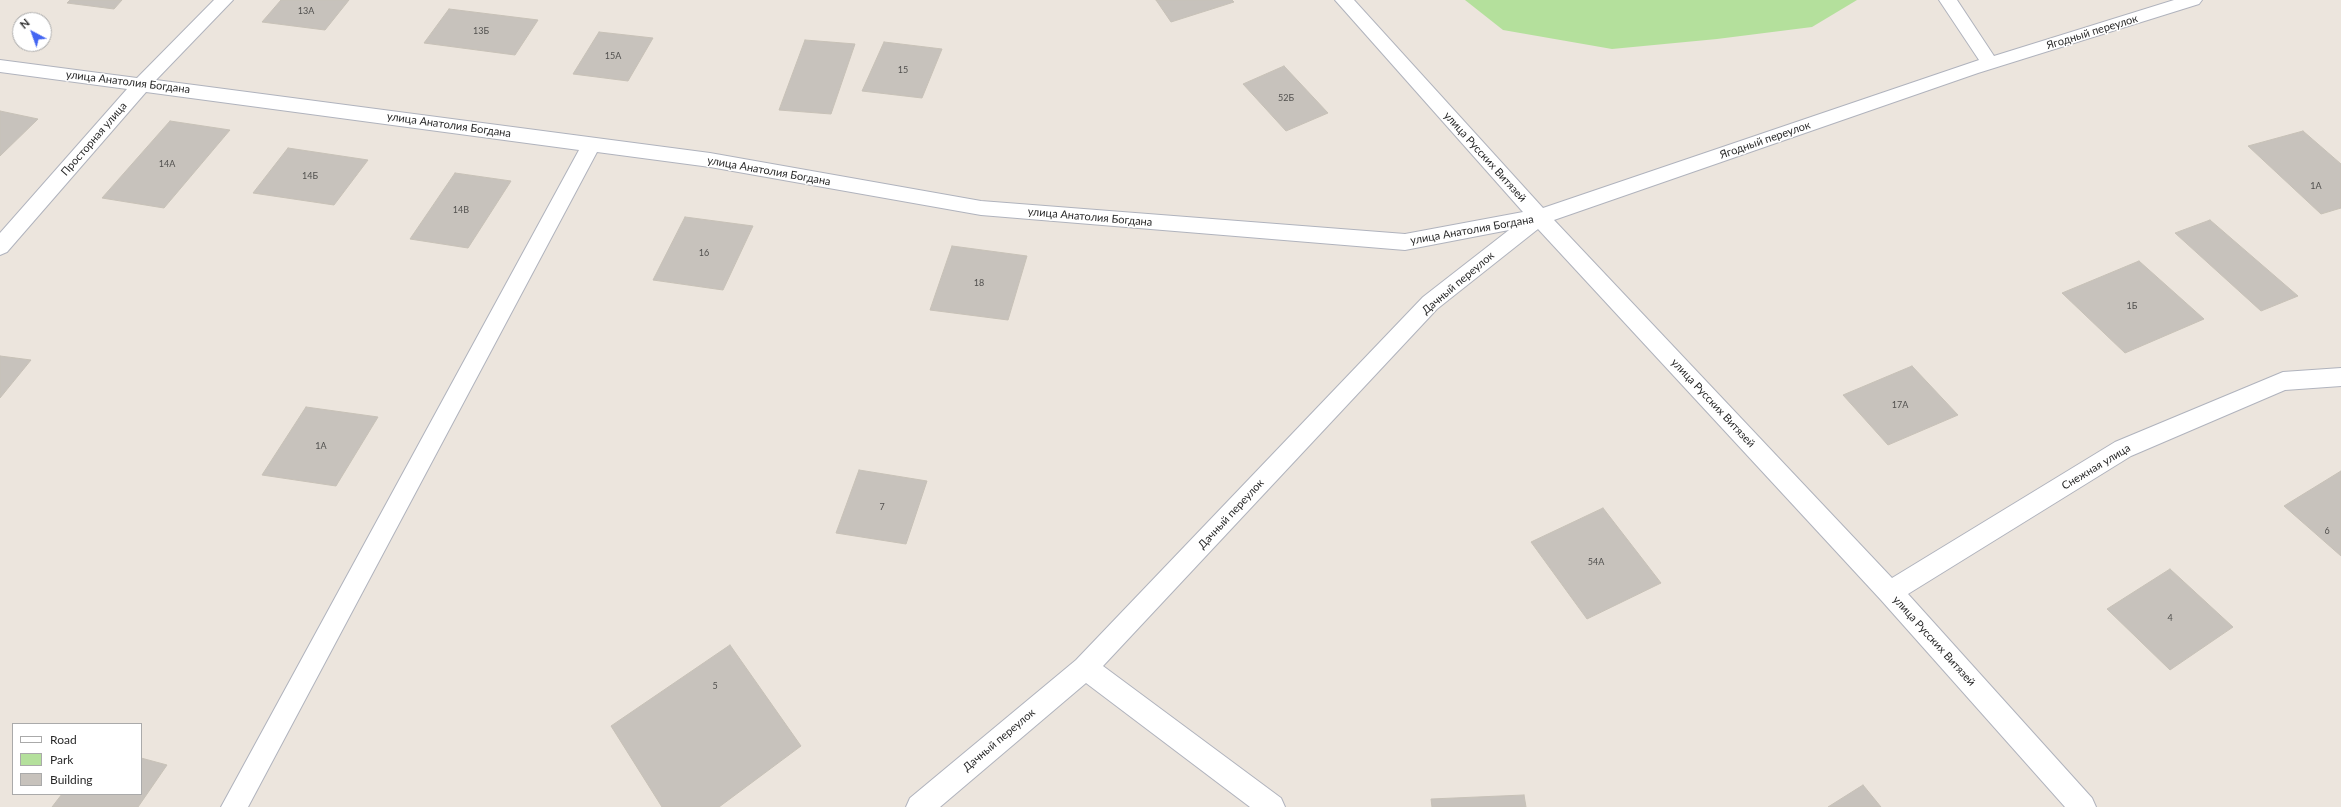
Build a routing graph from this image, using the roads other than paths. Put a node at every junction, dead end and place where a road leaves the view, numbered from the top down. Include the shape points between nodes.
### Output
1 (224, 0) edge
2 (1344, 0) edge
3 (1948, 0) edge
4 (2193, 0) edge
5 (1990, 63) junction
6 (0, 66) edge
7 (142, 84) junction
8 (592, 144) junction
9 (1539, 218) junction
10 (0, 247) edge
11 (2341, 377) edge
12 (1890, 592) junction
13 (1085, 668) junction
14 (234, 807) edge
15 (919, 807) edge
16 (1272, 807) edge
17 (2083, 807) edge

1 - 7 street, Просторная улица
2 - 9 street, улица Русских Витязей
3 - 5 street
4 - 5 street, Ягодный переулок
5 - 9 street, Ягодный переулок
6 - 7 street, улица Анатолия Богдана
7 - 8 street, улица Анатолия Богдана
7 - 10 street, Просторная улица
8 - 9 street, улица Анатолия Богдана via 710,160 981,208 1389,241 1405,242
8 - 14 street
9 - 12 street, улица Русских Витязей
9 - 13 street, Дачный переулок via 1430,303
11 - 12 street, Снежная улица via 2283,381 2123,449
12 - 17 street, улица Русских Витязей
13 - 15 street, Дачный переулок
13 - 16 street

